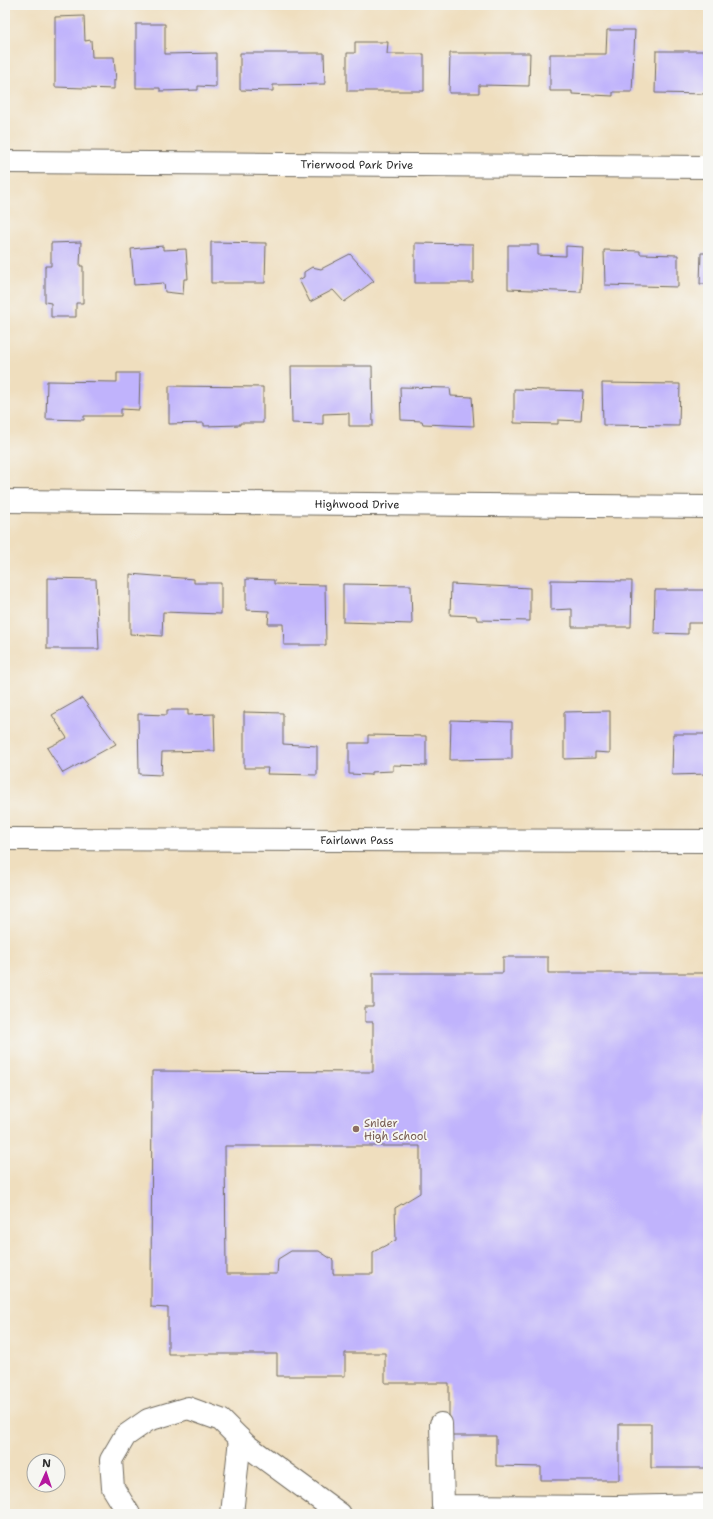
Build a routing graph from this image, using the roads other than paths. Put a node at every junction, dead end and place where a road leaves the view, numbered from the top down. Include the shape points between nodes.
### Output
1 (5, 162) edge
2 (708, 167) edge
3 (5, 502) edge
4 (708, 507) edge
5 (5, 839) edge
6 (708, 841) edge
7 (441, 1424) dead end
8 (240, 1439) junction
9 (708, 1505) edge
10 (616, 1510) edge
11 (129, 1514) edge
12 (232, 1514) edge
13 (340, 1514) edge

1 - 2 street, Trierwood Park Drive
3 - 4 street, Highwood Drive
5 - 6 street, Fairlawn Pass
7 - 10 street via 443,1506
8 - 11 street via 221,1420 188,1408 148,1420 125,1436 111,1460 113,1488
8 - 12 street
8 - 13 street
9 - 10 street

